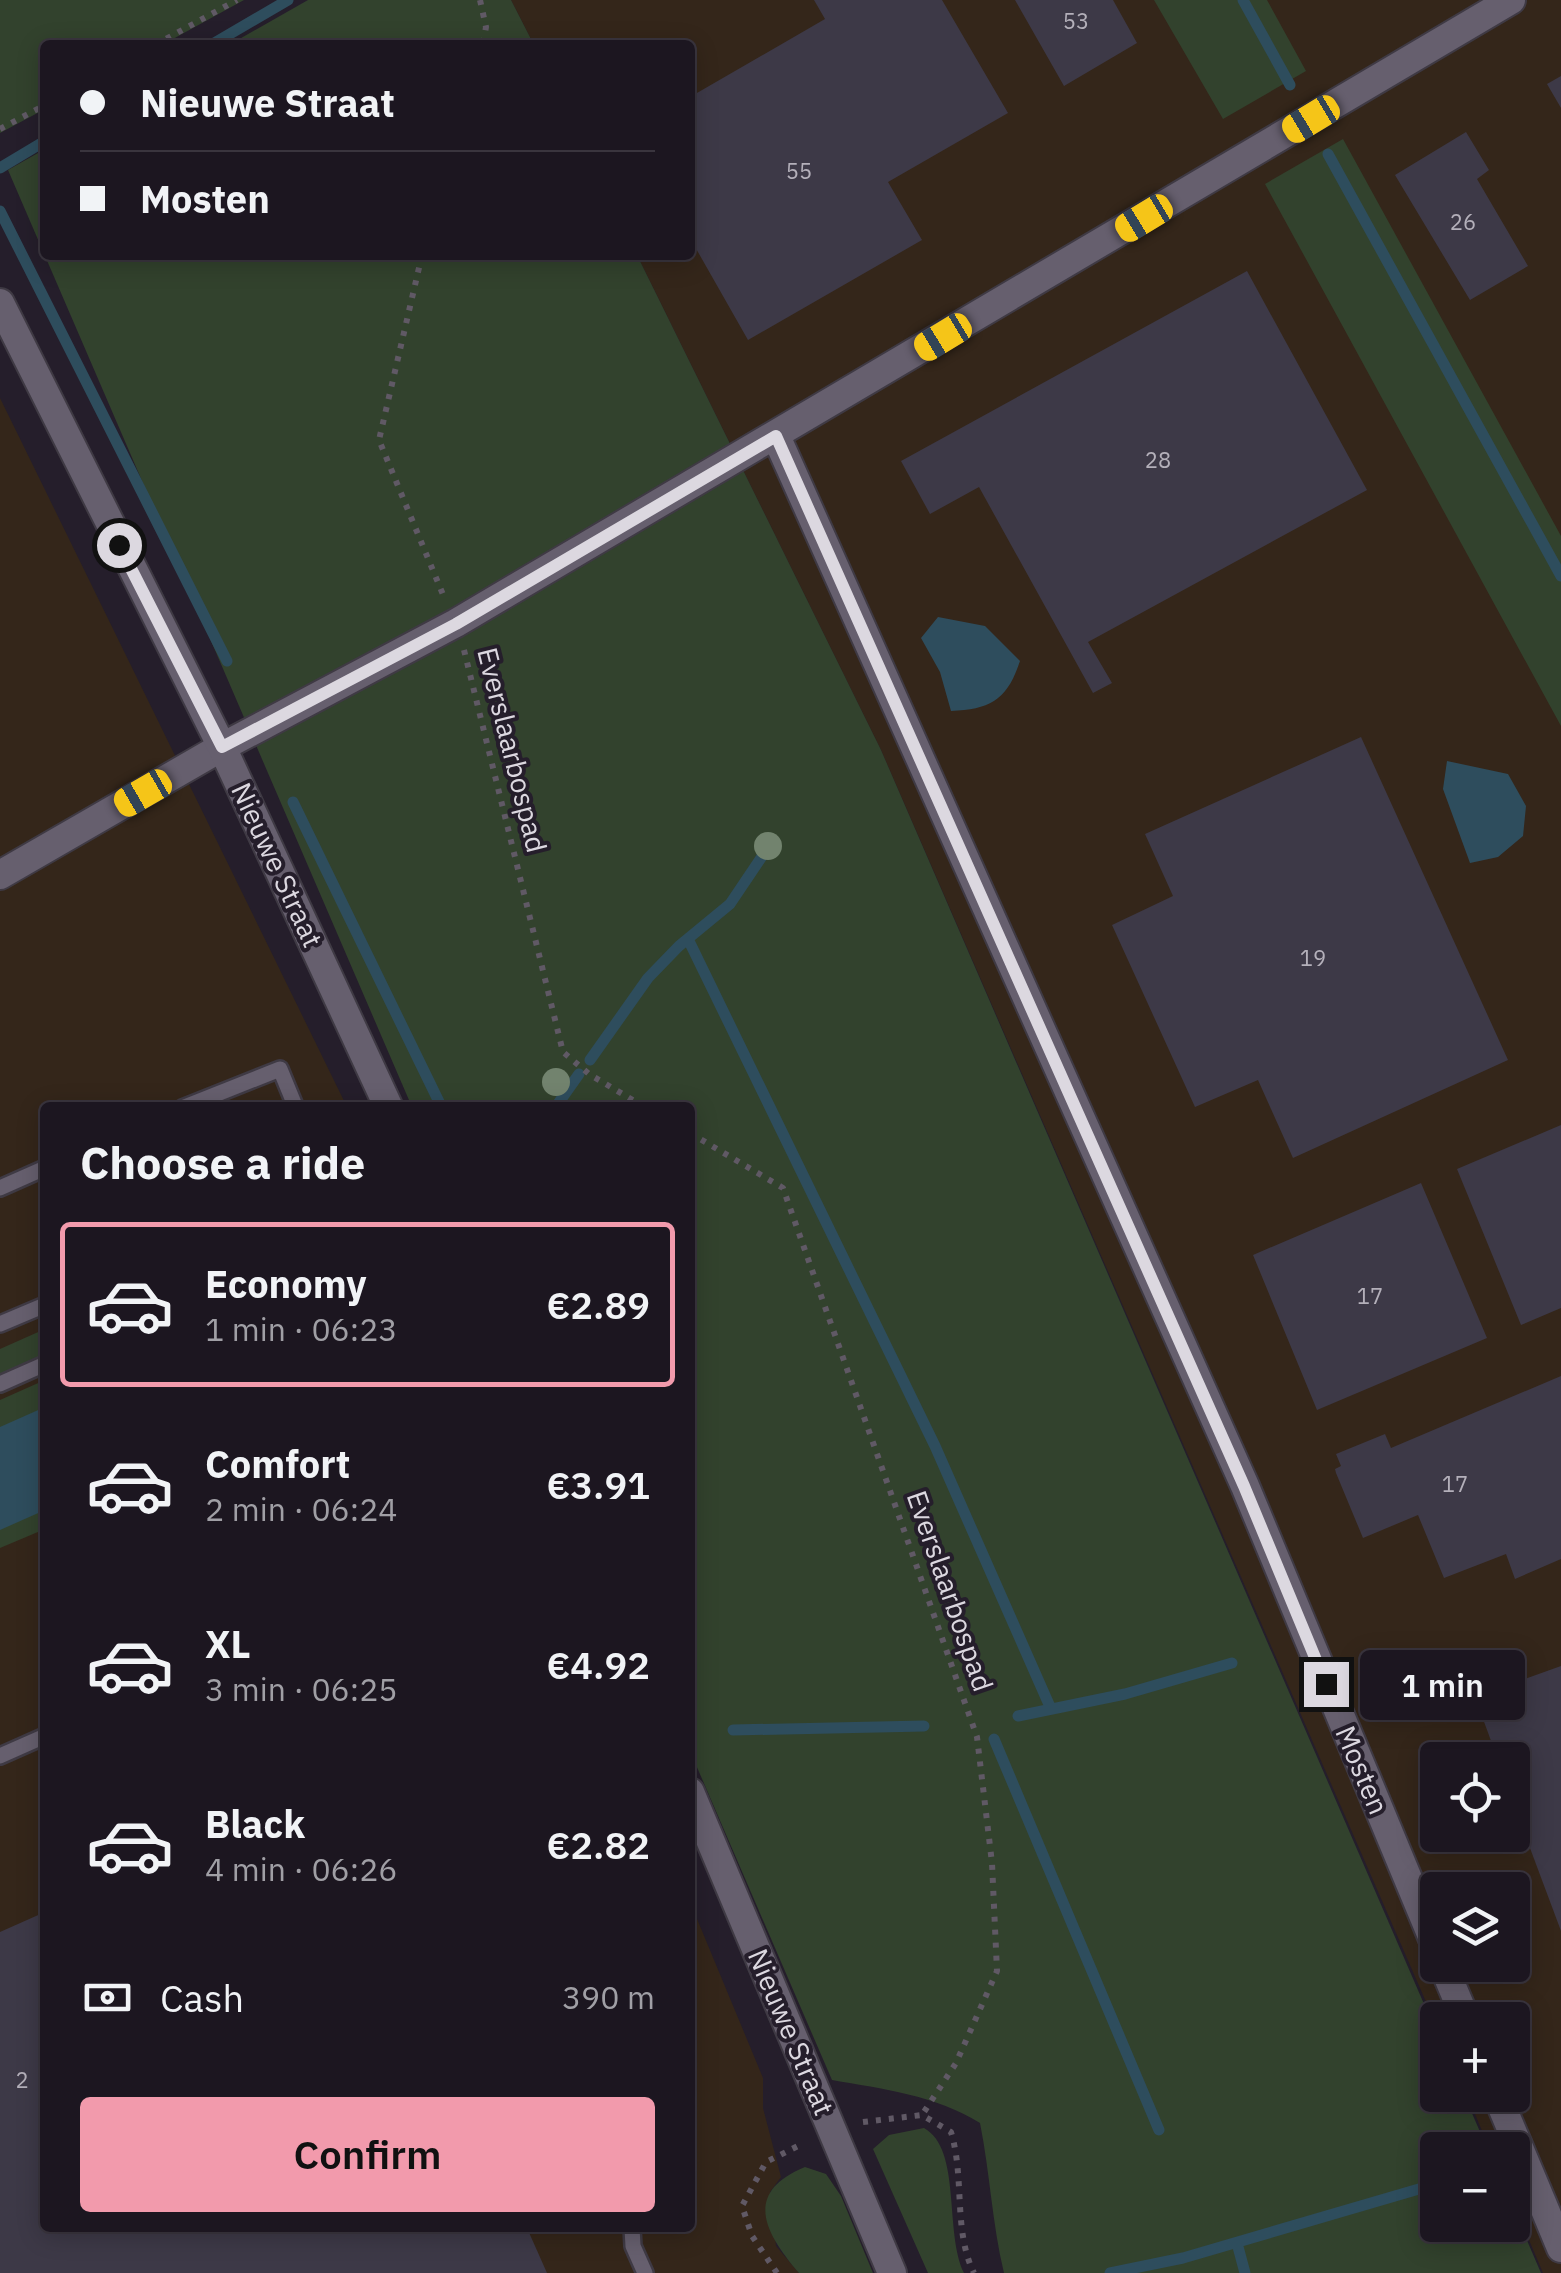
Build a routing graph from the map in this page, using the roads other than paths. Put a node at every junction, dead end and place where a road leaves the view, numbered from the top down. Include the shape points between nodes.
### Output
1 (1511, 0) edge
2 (0, 303) edge
3 (776, 436) junction
4 (222, 747) junction
5 (0, 876) edge
6 (196, 1102) edge
7 (294, 1102) edge
8 (386, 1102) edge
9 (40, 1170) edge
10 (0, 1188) edge
11 (40, 1306) edge
12 (0, 1324) edge
13 (40, 1366) edge
14 (0, 1384) edge
15 (40, 1738) edge
16 (0, 1756) edge
17 (695, 1804) edge
18 (1420, 1908) edge
19 (1504, 2112) edge
20 (632, 2232) edge
21 (1561, 2248) edge
22 (644, 2273) edge
23 (892, 2273) edge

1 - 3 street
2 - 4 street, Nieuwe Straat
3 - 4 street via 456,624
3 - 18 street, Mosten via 1244,1486
4 - 5 street
4 - 8 street, Nieuwe Straat
6 - 7 lane via 280,1069
9 - 10 lane
11 - 12 lane
13 - 14 lane
15 - 16 lane
17 - 23 street, Nieuwe Straat
19 - 21 street
20 - 22 lane

